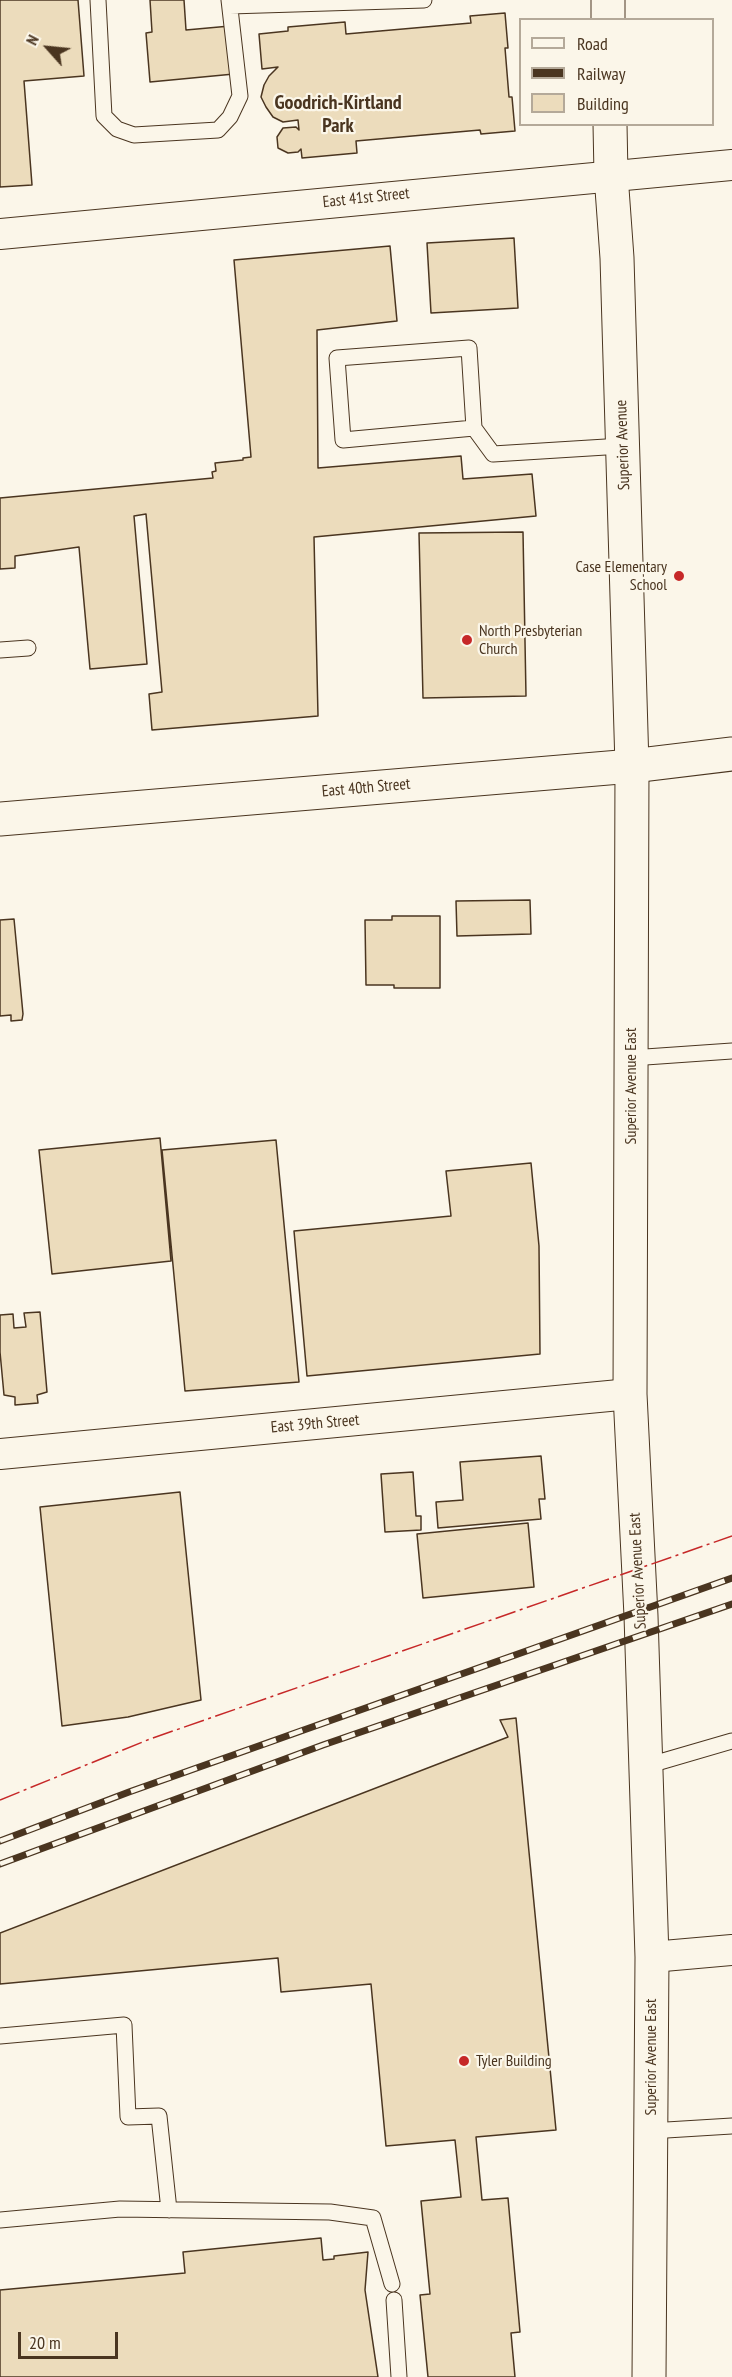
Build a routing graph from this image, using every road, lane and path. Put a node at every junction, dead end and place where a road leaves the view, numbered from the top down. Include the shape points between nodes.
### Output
1 (98, 0) edge
2 (424, 0) edge
3 (608, 0) edge
4 (230, 3) edge
5 (608, 18) edge
6 (610, 126) edge
7 (732, 165) edge
8 (611, 175) junction
9 (0, 234) edge
10 (474, 428) junction
11 (622, 446) junction
12 (28, 648) dead end
13 (0, 650) edge
14 (732, 754) edge
15 (632, 766) junction
16 (0, 819) edge
17 (732, 1051) edge
18 (631, 1058) junction
19 (630, 1394) junction
20 (0, 1454) edge
21 (732, 1741) edge
22 (646, 1766) junction
23 (732, 1950) edge
24 (652, 1958) junction
25 (0, 2036) edge
26 (732, 2126) edge
27 (650, 2131) junction
28 (169, 2210) junction
29 (0, 2220) edge
30 (399, 2377) edge
31 (648, 2377) edge

1 - 4 lane via 104,116 117,129 134,135 218,130 230,117 240,96
2 - 4 lane
3 - 5 main road
6 - 8 main road, Superior Avenue
7 - 8 street, East 41st Street
8 - 9 street, East 41st Street
8 - 11 main road, Superior Avenue
10 - 10 lane via 469,348 337,358 343,440
10 - 11 lane via 493,454
11 - 15 main road, Superior Avenue
12 - 13 lane
14 - 15 main road, East 40th Street
15 - 16 main road, East 40th Street
15 - 18 main road, Superior Avenue East
17 - 18 lane
18 - 19 main road, Superior Avenue East
19 - 20 street, East 39th Street
19 - 22 main road, Superior Avenue East
21 - 22 lane
22 - 24 main road, Superior Avenue East
23 - 24 street
24 - 27 main road, Superior Avenue East
25 - 28 lane via 124,2025 128,2116 159,2116
26 - 27 lane
27 - 31 main road, Superior Avenue East
28 - 29 lane via 120,2209
28 - 30 lane via 330,2212 373,2218 393,2292

